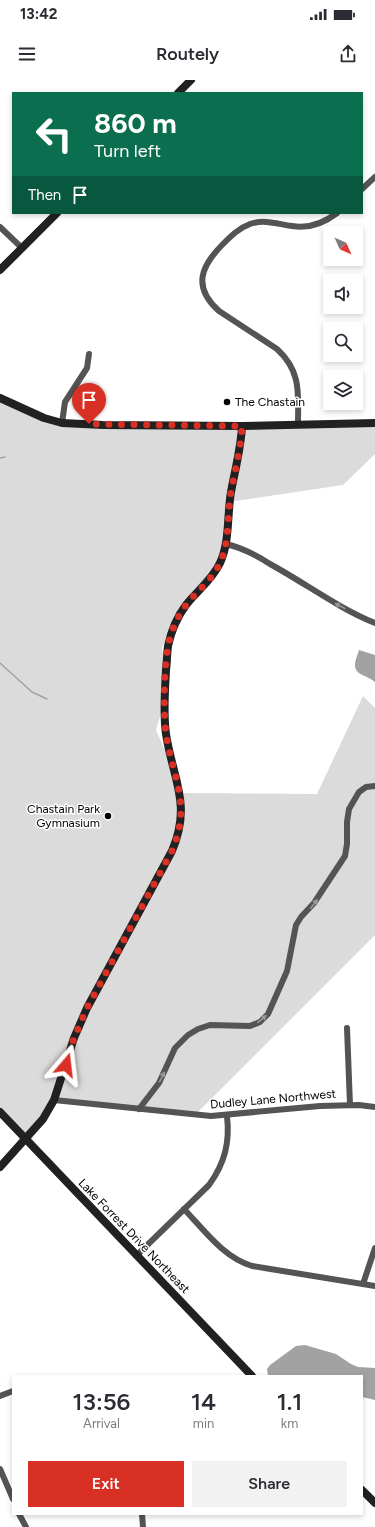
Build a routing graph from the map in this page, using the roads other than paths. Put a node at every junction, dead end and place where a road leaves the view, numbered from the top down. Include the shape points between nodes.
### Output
1 (191, 80) edge
2 (179, 92) edge
3 (375, 177) edge
4 (363, 188) edge
5 (56, 214) edge
6 (335, 214) edge
7 (0, 227) edge
8 (22, 248) junction
9 (0, 270) edge
10 (89, 354) dead end
11 (0, 398) edge
12 (62, 423) junction
13 (375, 423) edge
14 (242, 426) junction
15 (298, 426) junction
16 (226, 544) junction
17 (375, 623) edge
18 (375, 786) edge
19 (347, 1028) dead end
20 (54, 1100) junction
21 (350, 1105) junction
22 (375, 1107) edge
23 (139, 1109) junction
24 (0, 1112) edge
25 (227, 1116) junction
26 (26, 1139) junction
27 (0, 1167) edge
28 (184, 1209) junction
29 (375, 1248) edge
30 (136, 1256) junction
31 (363, 1284) junction
32 (375, 1286) edge
33 (251, 1375) edge
34 (12, 1391) edge
35 (0, 1396) edge
36 (0, 1469) edge
37 (363, 1491) edge
38 (12, 1498) edge
39 (375, 1503) edge
40 (20, 1515) edge
41 (142, 1515) edge
42 (26, 1527) edge
43 (143, 1527) edge

1 - 2 street
3 - 4 street
5 - 8 street
6 - 15 street via 311,226 268,222 250,224 234,234 212,255 203,274 205,295 211,304 277,349 291,365 298,385
7 - 8 street
8 - 9 street
10 - 12 street via 88,368 65,402
11 - 12 street via 44,418
12 - 14 street
13 - 15 street
14 - 15 street
14 - 16 street
17 -> 16 street via 334,603 244,549
16 - 20 street via 216,571 178,618 168,647 164,716 168,747 181,800 178,838 87,1008 74,1038
23 -> 18 street via 159,1083 175,1048 188,1034 210,1025 250,1026 260,1022 268,1014 287,971 296,925 314,904 344,856 348,844 346,822 349,809 359,792 366,787
19 - 21 street
20 - 23 street, Dudley Lane Northwest
20 - 26 street via 43,1119
21 - 22 street, Dudley Lane Northwest
21 - 25 street, Dudley Lane Northwest
23 - 25 street, Dudley Lane Northwest
24 - 26 street, Lake Forrest Drive Northeast
25 - 28 street via 228,1142 221,1166 209,1185
26 - 27 street
26 - 30 street, Lake Forrest Drive Northeast
28 - 30 street
28 - 31 street via 224,1251 243,1264
29 - 31 street
30 - 33 street, Lake Forrest Drive Northeast
31 - 32 street
34 - 35 street
36 - 38 street
37 - 39 street
40 - 42 street
41 - 43 street

